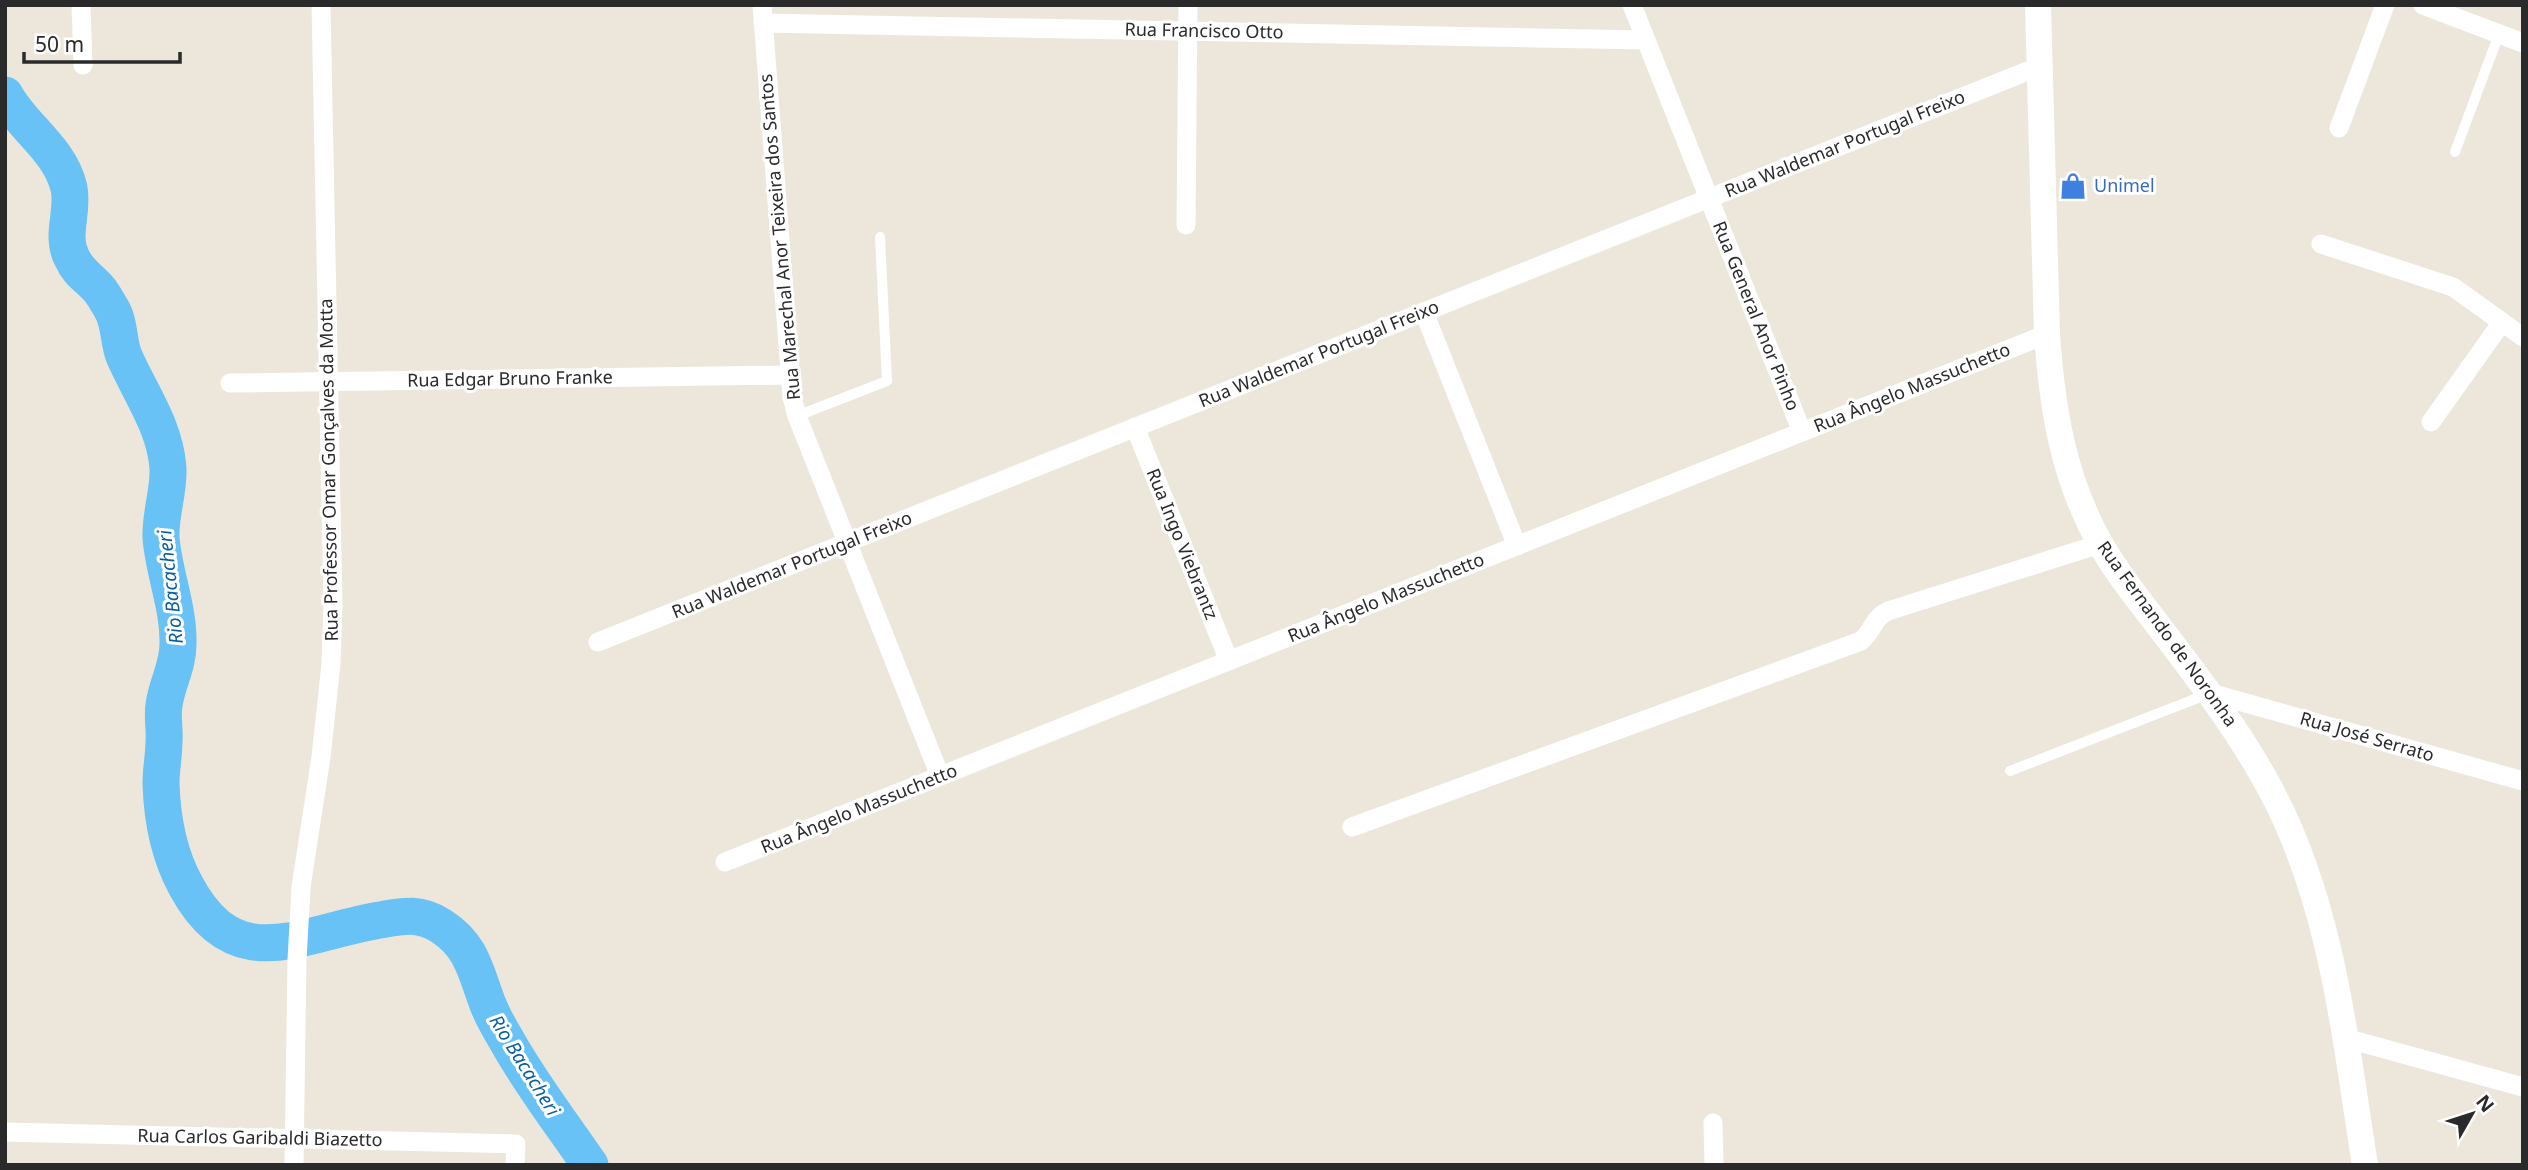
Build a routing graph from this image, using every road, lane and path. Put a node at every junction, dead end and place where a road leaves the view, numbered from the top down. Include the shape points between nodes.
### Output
1 (81, 5) edge
2 (321, 5) edge
3 (1188, 5) edge
4 (1632, 5) edge
5 (2038, 5) edge
6 (2385, 5) edge
7 (2423, 5) edge
8 (762, 14) edge
9 (1188, 31) junction
10 (2499, 34) junction
11 (1645, 40) junction
12 (2523, 43) edge
13 (83, 65) dead end
14 (2040, 66) junction
15 (2339, 128) dead end
16 (2455, 152) dead end
17 (1709, 198) junction
18 (1186, 225) dead end
19 (880, 237) dead end
20 (2321, 244) dead end
21 (1424, 312) junction
22 (2502, 322) junction
23 (2047, 334) junction
24 (2523, 337) edge
25 (789, 375) junction
26 (329, 382) junction
27 (230, 383) dead end
28 (797, 416) junction
29 (2431, 422) dead end
30 (1135, 428) junction
31 (1802, 432) junction
32 (847, 543) junction
33 (2100, 544) junction
34 (1517, 546) junction
35 (598, 642) dead end
36 (1229, 661) junction
37 (2210, 694) junction
38 (2010, 771) dead end
39 (940, 776) junction
40 (2523, 781) edge
41 (1352, 827) dead end
42 (725, 862) dead end
43 (2345, 1038) junction
44 (2523, 1087) edge
45 (1713, 1123) dead end
46 (5, 1132) edge
47 (294, 1139) junction
48 (293, 1165) edge
49 (515, 1165) edge
50 (1714, 1165) edge
51 (2365, 1165) edge

1 - 13 street
2 - 26 street, Rua Professor Omar Gonçalves da Motta
3 - 9 street
4 - 11 street, Rua General Anor Pinho
5 - 14 main road, Rua Fernando de Noronha
6 - 15 street
7 - 10 street
8 - 9 street, Rua Francisco Otto
8 - 25 street, Rua Marechal Anor Teixeira dos Santos
9 - 11 street, Rua Francisco Otto
9 - 18 street
10 - 12 street
10 - 16 lane
11 - 17 street, Rua General Anor Pinho
14 - 17 street, Rua Waldemar Portugal Freixo
14 - 23 main road, Rua Fernando de Noronha
17 - 21 street, Rua Waldemar Portugal Freixo
17 - 31 street, Rua General Anor Pinho
19 - 28 lane via 887,381
20 - 22 street via 2452,287
21 - 30 street, Rua Waldemar Portugal Freixo
21 - 34 street
22 - 24 street
22 - 29 street
23 - 31 street, Rua Ângelo Massuchetto
23 - 33 main road, Rua Fernando de Noronha via 2063,453
25 - 26 street, Rua Edgar Bruno Franke
25 - 28 street, Rua Marechal Anor Teixeira dos Santos
26 - 27 street, Rua Edgar Bruno Franke
26 - 47 street, Rua Professor Omar Gonçalves da Motta via 331,664 301,887
28 - 32 street, Rua Marechal Anor Teixeira dos Santos
30 - 32 street, Rua Waldemar Portugal Freixo
30 - 36 street, Rua Ingo Viebrantz
31 - 34 street, Rua Ângelo Massuchetto
32 - 35 street, Rua Waldemar Portugal Freixo
32 - 39 street, Rua Marechal Anor Teixeira dos Santos
33 - 37 main road, Rua Fernando de Noronha
33 - 41 street via 1888,611 1878,616 1861,641
34 - 36 street, Rua Ângelo Massuchetto
36 - 39 street, Rua Ângelo Massuchetto
37 - 38 lane
37 - 40 street, Rua José Serrato
37 - 43 main road, Rua Fernando de Noronha via 2253,757 2292,833 2323,925
39 - 42 street, Rua Ângelo Massuchetto
43 - 44 street
43 - 51 main road, Rua Fernando de Noronha
45 - 50 street
46 - 47 street, Rua Carlos Garibaldi Biazetto
47 - 48 street, Rua Professor Omar Gonçalves da Motta
47 - 49 street, Rua Carlos Garibaldi Biazetto via 516,1144

